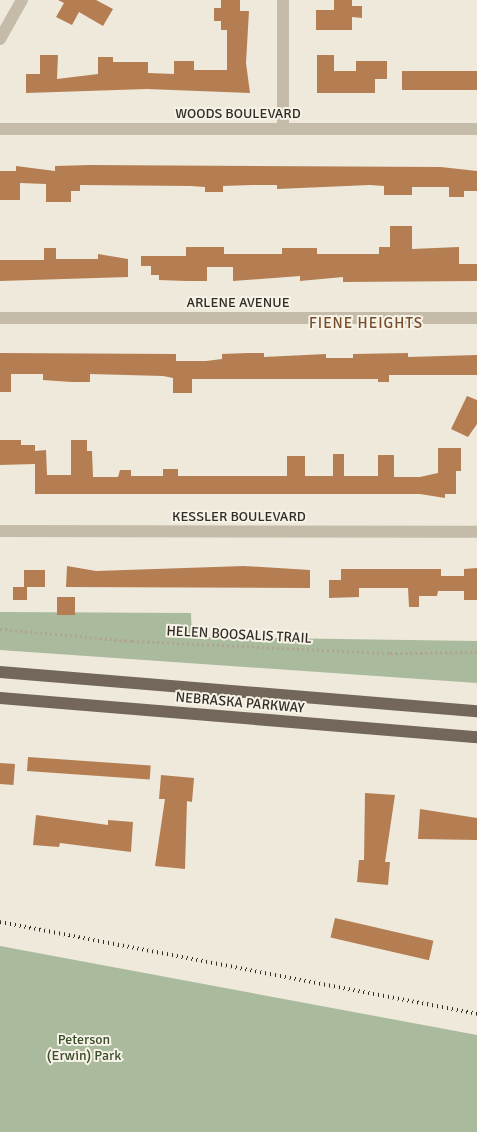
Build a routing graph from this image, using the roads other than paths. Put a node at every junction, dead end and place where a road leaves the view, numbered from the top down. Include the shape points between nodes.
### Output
1 (22, 0) edge
2 (283, 0) edge
3 (0, 38) edge
4 (0, 129) edge
5 (283, 129) junction
6 (477, 129) edge
7 (0, 318) edge
8 (477, 318) edge
9 (0, 532) edge
10 (477, 532) edge
11 (0, 672) edge
12 (0, 698) edge
13 (477, 711) edge
14 (477, 737) edge

1 - 3 street
2 - 5 street
4 - 5 street, WOODS BOULEVARD
5 - 6 street, WOODS BOULEVARD
7 - 8 street, ARLENE AVENUE
9 - 10 street, KESSLER BOULEVARD
11 - 13 main road, NEBRASKA PARKWAY
12 - 14 main road, NEBRASKA PARKWAY

